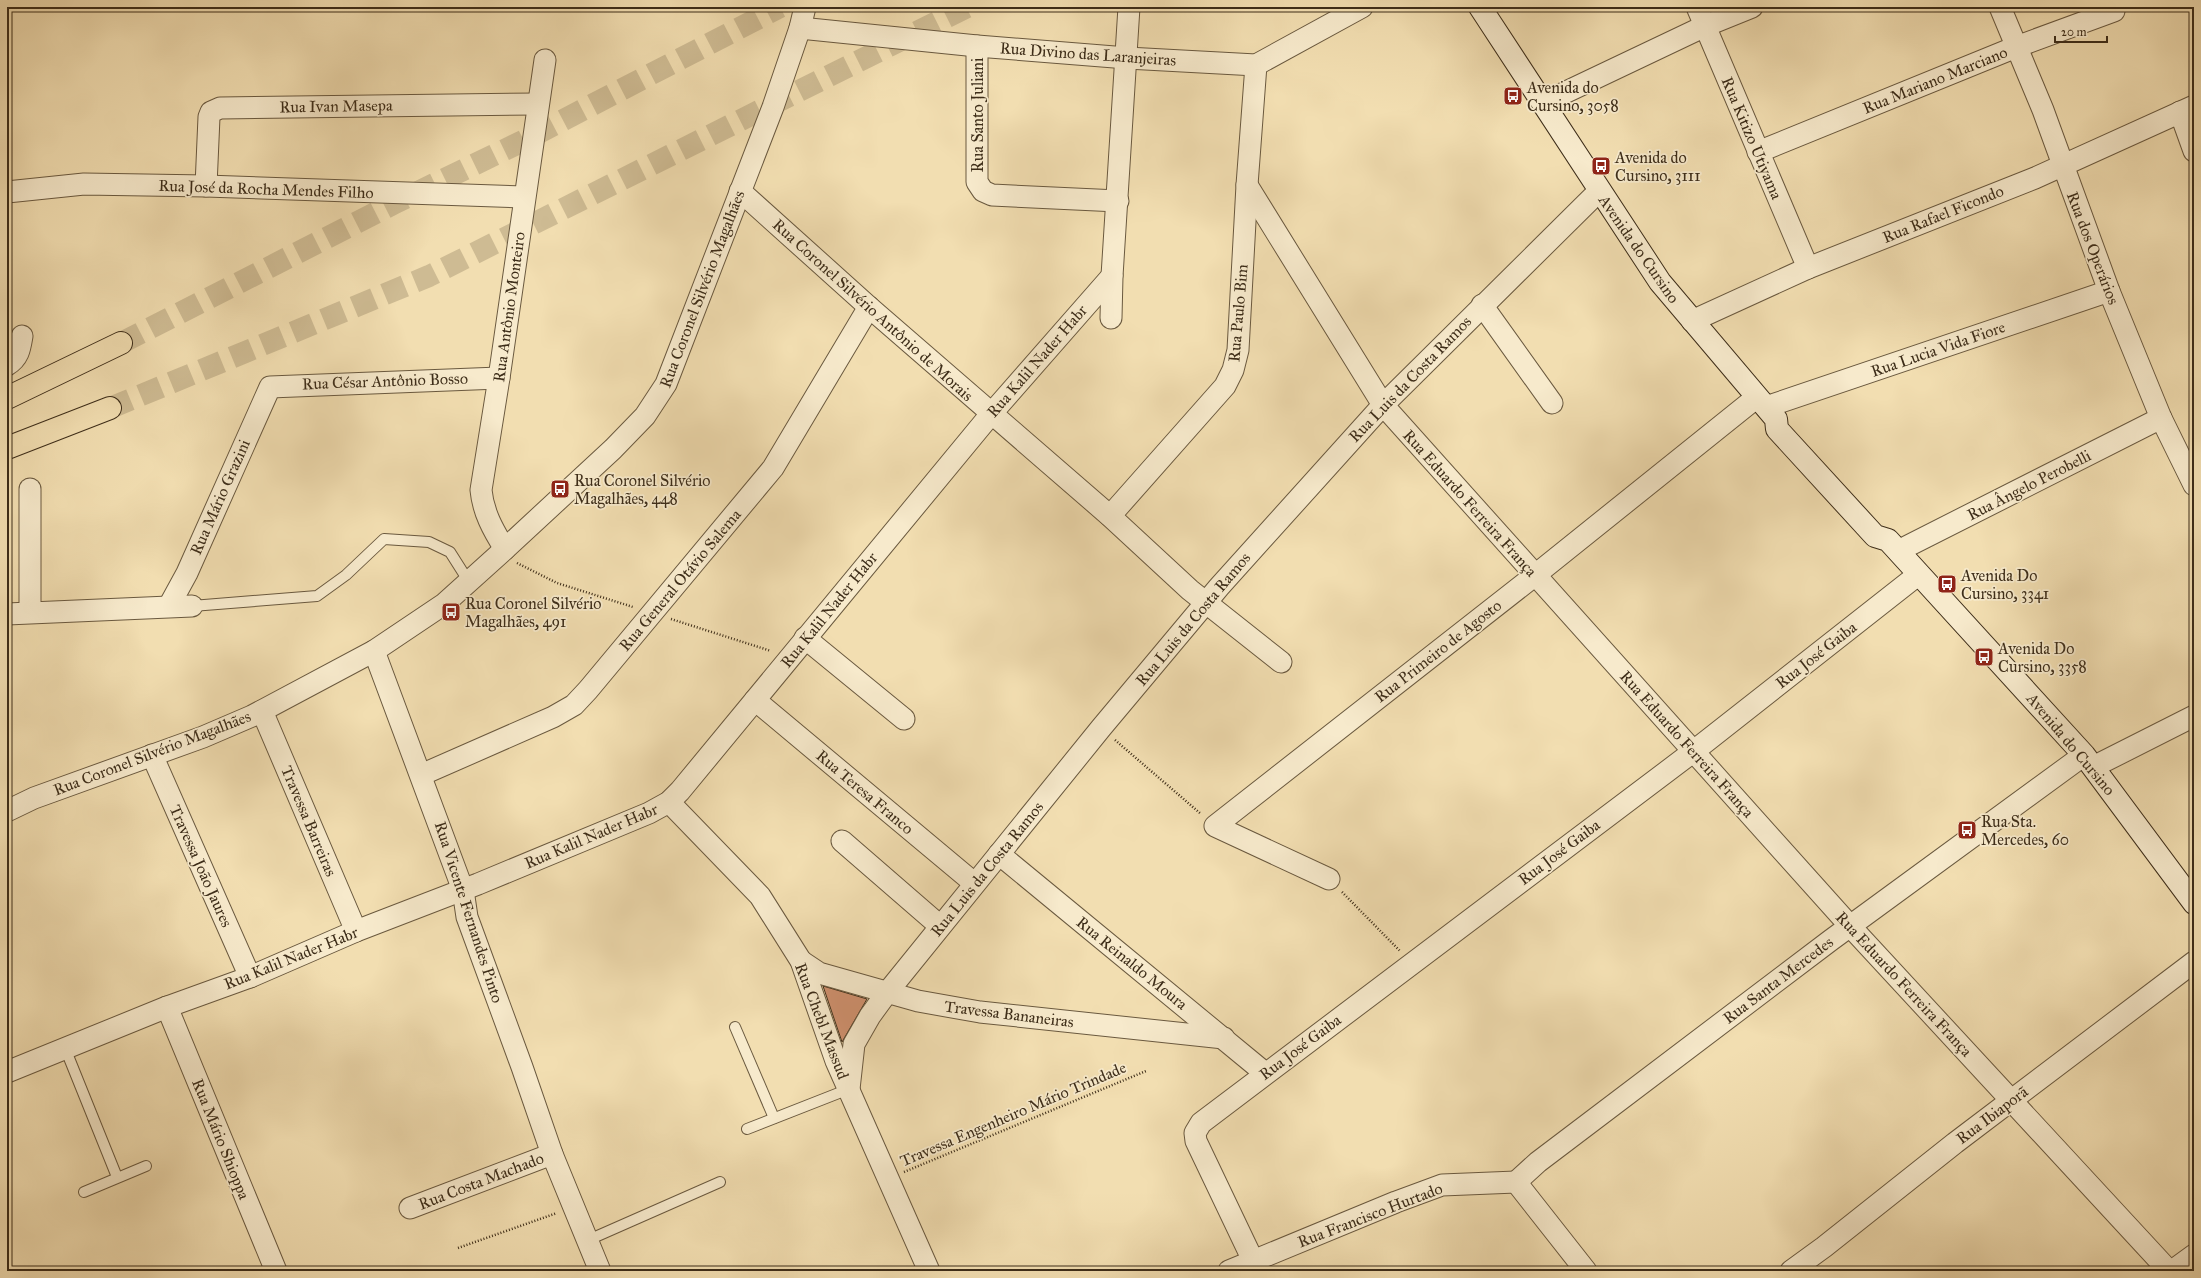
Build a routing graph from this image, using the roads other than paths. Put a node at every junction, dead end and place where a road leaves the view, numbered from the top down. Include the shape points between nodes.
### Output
1 (805, 7) edge
2 (1129, 7) edge
3 (1362, 7) edge
4 (1480, 7) edge
5 (1697, 7) edge
6 (1752, 7) edge
7 (2000, 7) edge
8 (2114, 11) dead end
9 (1705, 26) junction
10 (800, 28) junction
11 (977, 46) junction
12 (2016, 47) junction
13 (1127, 58) junction
14 (545, 60) dead end
15 (1256, 65) junction
16 (1543, 103) junction
17 (537, 104) junction
18 (2187, 109) edge
19 (1758, 152) junction
20 (2194, 152) edge
21 (2062, 165) junction
22 (1246, 185) junction
23 (206, 186) junction
24 (740, 191) junction
25 (1599, 191) junction
26 (7, 192) edge
27 (524, 197) junction
28 (1118, 201) junction
29 (1808, 268) junction
30 (1112, 276) junction
31 (2109, 291) junction
32 (1482, 305) junction
33 (869, 308) junction
34 (1111, 318) dead end
35 (1692, 321) junction
36 (22, 336) dead end
37 (121, 344) tunnel mouth
38 (7, 365) edge
39 (499, 378) junction
40 (270, 387) joint
41 (7, 398) edge
42 (1552, 403) dead end
43 (1382, 405) junction
44 (1767, 407) junction
45 (110, 408) tunnel mouth
46 (991, 414) junction
47 (2161, 418) junction
48 (7, 448) edge
49 (2194, 485) edge
50 (30, 489) dead end
51 (1110, 516) junction
52 (1893, 546) junction
53 (505, 549) junction
54 (1919, 574) junction
55 (1534, 576) junction
56 (468, 582) junction
57 (1205, 602) junction
58 (169, 606) junction
59 (192, 606) joint
60 (30, 612) junction
61 (7, 614) edge
62 (806, 638) junction
63 (374, 651) junction
64 (1281, 662) dead end
65 (755, 700) junction
66 (262, 711) junction
67 (2194, 716) edge
68 (904, 720) dead end
69 (1694, 752) junction
70 (152, 755) junction
71 (2088, 761) junction
72 (421, 775) junction
73 (669, 802) junction
74 (7, 811) edge
75 (842, 841) dead end
76 (998, 854) junction
77 (1329, 878) road end
78 (974, 883) junction
79 (463, 890) junction
80 (2194, 903) edge
81 (940, 926) junction
82 (1850, 926) junction
83 (356, 931) junction
84 (801, 962) junction
85 (2194, 962) edge
86 (250, 977) junction
87 (886, 994) junction
88 (167, 1007) junction
89 (735, 1027) dead end
90 (1224, 1038) junction
91 (65, 1048) junction
92 (7, 1072) edge
93 (1265, 1073) junction
94 (849, 1089) junction
95 (2011, 1101) junction
96 (774, 1118) junction
97 (747, 1129) dead end
98 (552, 1154) junction
99 (146, 1166) dead end
100 (117, 1177) junction
101 (720, 1182) dead end
102 (1516, 1182) junction
103 (84, 1192) dead end
104 (410, 1208) dead end
105 (586, 1241) junction
106 (2194, 1255) edge
107 (1256, 1266) edge
108 (276, 1271) edge
109 (600, 1271) edge
110 (928, 1271) edge
111 (1230, 1271) edge
112 (1586, 1271) edge
113 (1791, 1271) edge
114 (2169, 1271) edge
115 (2172, 1271) edge

1 - 10 street, Rua Coronel Silvério Magalhães
2 - 13 street, Rua Kalil Nader Habr
3 - 15 street
4 - 16 main road, Avenida do Cursino
5 - 9 street, Rua Kitizo Utiyama
6 - 9 street
7 - 12 street, Rua dos Operários
8 - 12 street, Rua Mariano Marciano
9 - 16 street
9 - 19 street, Rua Kitizo Utiyama
10 - 11 street, Rua Divino das Laranjeiras
10 - 24 street, Rua Coronel Silvério Magalhães
11 - 13 street, Rua Divino das Laranjeiras
11 - 28 street, Rua Santo Juliani via 977,182 983,191 992,195
12 - 19 street, Rua Mariano Marciano
12 - 21 street, Rua dos Operários
13 - 15 street, Rua Divino das Laranjeiras
13 - 28 street, Rua Kalil Nader Habr
14 - 17 street, Rua Antônio Monteiro
15 - 22 street, Rua Paulo Bim
16 - 25 main road, Avenida do Cursino
17 - 23 street, Rua Ivan Masepa via 220,108 211,112 209,118
17 - 27 street, Rua Antônio Monteiro
18 - 20 street
18 - 21 street, Rua Rafael Ficondo
19 - 29 street, Rua Kitizo Utiyama
21 - 29 street, Rua Rafael Ficondo
21 - 31 street, Rua dos Operários
22 - 43 street, Rua Eduardo Ferreira França
22 - 51 street, Rua Paulo Bim via 1238,350 1232,370 1225,386
23 - 26 street, Rua José da Rocha Mendes Filho via 84,184
23 - 27 street, Rua José da Rocha Mendes Filho
24 - 33 street, Rua Coronel Silvério Antônio de Morais
24 - 53 street, Rua Coronel Silvério Magalhães via 687,334 659,398 613,449
25 - 32 street, Rua Luis da Costa Ramos
25 - 35 main road, Avenida do Cursino via 1660,282
27 - 39 street, Rua Antônio Monteiro
28 - 30 street, Rua Kalil Nader Habr
29 - 35 street, Rua Rafael Ficondo
30 - 34 street, Rua Kalil Nader Habr
30 - 46 street, Rua Kalil Nader Habr
31 - 44 street, Rua Lucia Vida Fiore
31 - 47 street, Rua dos Operários
32 - 42 street
32 - 43 street, Rua Luis da Costa Ramos
33 - 46 street, Rua Coronel Silvério Antônio de Morais
33 - 72 street, Rua General Otávio Salema via 773,468 574,705
35 - 44 main road, Avenida do Cursino
36 - 38 street via 16,358
37 - 41 highway
39 - 40 street, Rua César Antônio Bosso
39 - 53 street, Rua Antônio Monteiro via 481,490 482,502 492,528
40 - 58 street, Rua Mário Grazini via 187,574
43 - 55 street, Rua Eduardo Ferreira França
43 - 57 street, Rua Luis da Costa Ramos
44 - 52 main road, Avenida do Cursino via 1786,421 1886,528
44 - 55 street, Rua Primeiro de Agosto
45 - 48 highway
46 - 51 street, Rua Coronel Silvério Antônio de Morais
46 - 62 street, Rua Kalil Nader Habr
47 - 49 street, Rua dos Operários
47 - 52 street, Rua Ângelo Perobelli
50 - 60 street
51 - 57 street, Rua Coronel Silvério Antônio de Morais
52 - 54 main road, Avenida do Cursino
53 - 56 street, Rua Coronel Silvério Magalhães
54 - 69 street, Rua José Gaiba
54 - 71 main road, Avenida do Cursino
55 - 69 street, Rua Eduardo Ferreira França
55 - 77 street, Rua Primeiro de Agosto via 1215,826
56 - 59 lane via 450,552 429,542 384,540 346,575 317,596
56 - 63 street, Rua Coronel Silvério Magalhães via 444,604
57 - 64 street, Rua Coronel Silvério Antônio de Morais
57 - 76 street, Rua Luis da Costa Ramos
58 - 59 street
58 - 60 street
60 - 61 street
62 - 65 street, Rua Kalil Nader Habr
62 - 68 street
63 - 66 street, Rua Coronel Silvério Magalhães
63 - 72 street, Rua Vicente Fernandes Pinto
65 - 73 street, Rua Kalil Nader Habr
65 - 78 street, Rua Teresa Franco
66 - 70 street, Rua Coronel Silvério Magalhães via 203,737
66 - 83 street, Travessa Barreiras
67 - 71 street, Rua Santa Mercedes
69 - 82 street, Rua Eduardo Ferreira França
69 - 93 street, Rua José Gaiba
70 - 74 street, Rua Coronel Silvério Magalhães via 34,798
70 - 86 street, Travessa João Jaures
71 - 80 main road, Avenida do Cursino
71 - 82 street, Rua Santa Mercedes
72 - 79 street, Rua Vicente Fernandes Pinto
73 - 79 street, Rua Kalil Nader Habr via 649,813
73 - 84 street, Rua Chebl Massud via 760,896
75 - 81 street
76 - 78 street, Rua Luis da Costa Ramos
76 - 90 street, Rua Reinaldo Moura
78 - 81 street, Rua Luis da Costa Ramos
79 - 83 street, Rua Kalil Nader Habr
79 - 98 street, Rua Vicente Fernandes Pinto via 467,916
81 - 87 street, Rua Luis da Costa Ramos
82 - 95 street, Rua Eduardo Ferreira França
82 - 102 street, Rua Santa Mercedes via 1538,1162
83 - 86 street, Rua Kalil Nader Habr
84 - 87 street, Travessa Bananeiras via 819,973
84 - 94 street, Rua Chebl Massud
85 - 95 street, Rua Ibiaporã
86 - 88 street, Rua Kalil Nader Habr
87 - 90 street, Travessa Bananeiras via 980,1012
87 - 94 street, Rua Luis da Costa Ramos via 854,1044
88 - 91 street, Rua Kalil Nader Habr
88 - 108 street, Rua Mário Shioppa
89 - 96 lane
90 - 93 street, Rua Reinaldo Moura
91 - 92 street, Rua Kalil Nader Habr
91 - 100 lane
93 - 107 street, Rua José Gaiba via 1198,1128 1195,1134 1196,1141
94 - 96 lane
94 - 110 street, Rua Chebl Massud
95 - 113 street, Rua Ibiaporã
95 - 114 street, Rua Eduardo Ferreira França
96 - 97 lane
98 - 104 street, Rua Costa Machado
98 - 105 street, Rua Vicente Fernandes Pinto
99 - 100 lane
100 - 103 lane
101 - 105 lane
102 - 107 street, Rua Francisco Hurtado via 1442,1185 1396,1202
102 - 112 street
105 - 109 street, Rua Vicente Fernandes Pinto
106 - 115 street
107 - 111 street, Rua Francisco Hurtado

